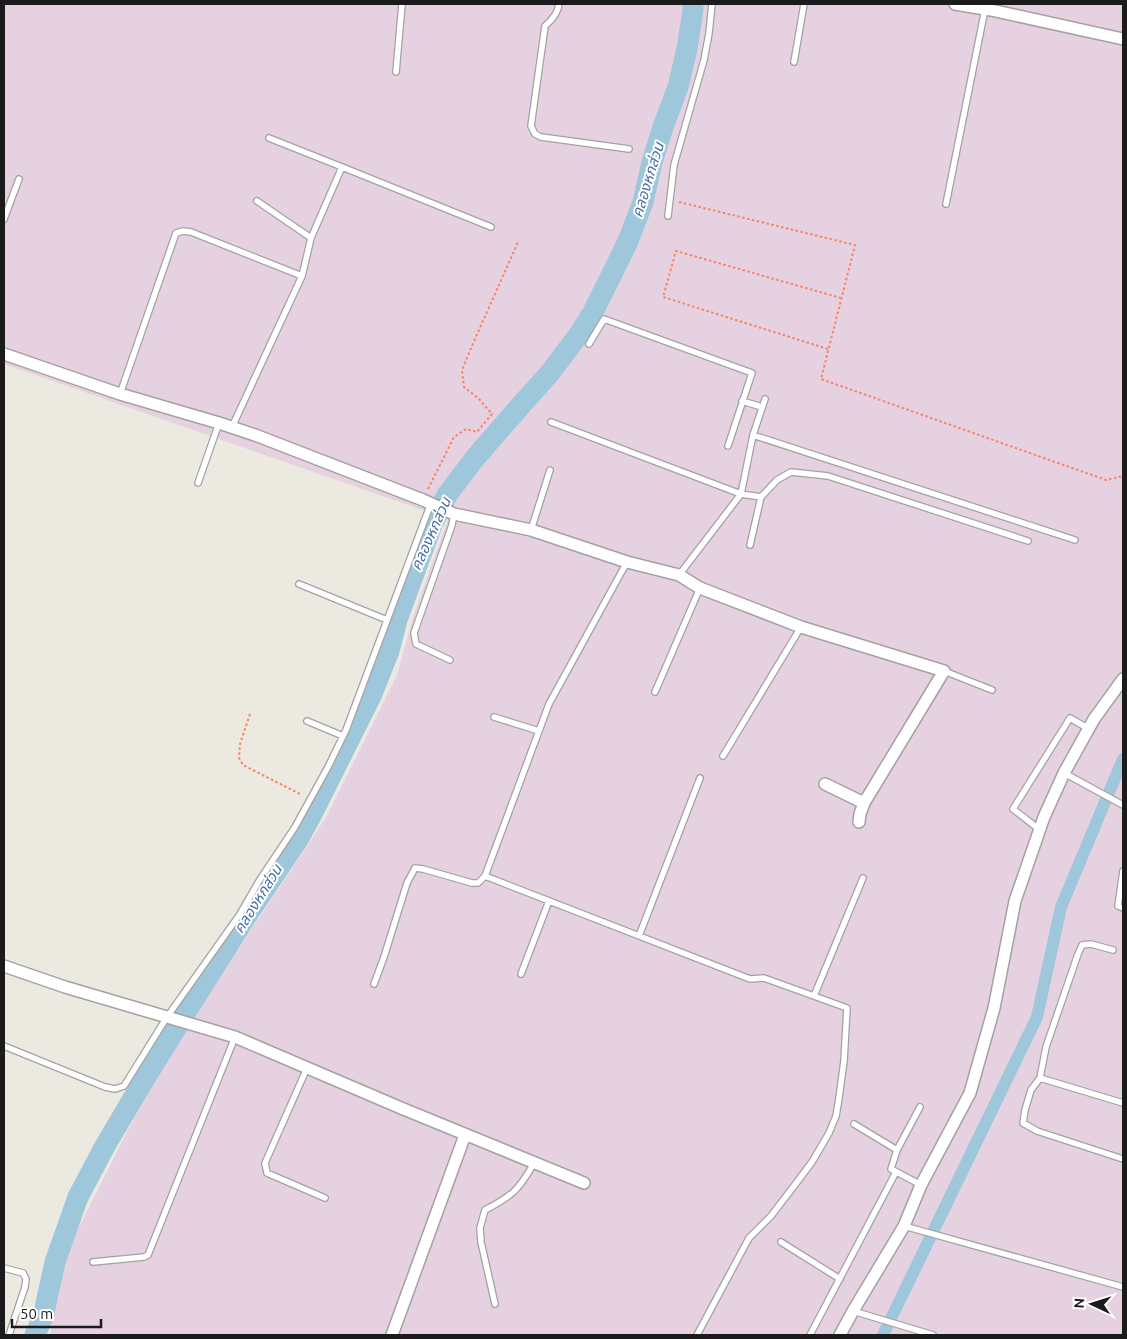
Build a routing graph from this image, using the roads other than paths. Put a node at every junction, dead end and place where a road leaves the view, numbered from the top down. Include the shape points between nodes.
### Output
1 (402, 4) edge
2 (560, 4) edge
3 (712, 4) edge
4 (804, 4) edge
5 (955, 4) edge
6 (989, 7) edge
7 (1123, 39) edge
8 (794, 62) dead end
9 (396, 72) dead end
10 (269, 138) dead end
11 (629, 149) dead end
12 (342, 167) junction
13 (20, 179) dead end
14 (257, 201) dead end
15 (946, 204) dead end
16 (668, 216) dead end
17 (4, 219) edge
18 (491, 227) dead end
19 (311, 238) junction
20 (302, 276) junction
21 (589, 344) dead end
22 (4, 354) edge
23 (120, 394) junction
24 (765, 399) dead end
25 (742, 401) junction
26 (762, 407) junction
27 (219, 422) junction
28 (551, 422) dead end
29 (232, 427) junction
30 (753, 435) junction
31 (728, 446) dead end
32 (550, 470) dead end
33 (198, 482) dead end
34 (741, 494) junction
35 (761, 497) junction
36 (430, 503) junction
37 (454, 514) junction
38 (531, 530) junction
39 (1075, 540) dead end
40 (1028, 541) dead end
41 (750, 545) dead end
42 (627, 562) junction
43 (679, 575) junction
44 (299, 584) dead end
45 (700, 588) junction
46 (387, 620) junction
47 (801, 627) junction
48 (450, 660) dead end
49 (944, 671) junction
50 (1123, 679) edge
51 (992, 690) dead end
52 (655, 692) dead end
53 (494, 717) dead end
54 (307, 721) dead end
55 (1089, 729) junction
56 (539, 731) junction
57 (343, 736) junction
58 (722, 756) dead end
59 (1064, 773) junction
60 (700, 778) dead end
61 (825, 784) dead end
62 (864, 803) junction
63 (1122, 805) edge
64 (859, 822) dead end
65 (1040, 830) junction
66 (1123, 871) edge
67 (484, 876) junction
68 (864, 878) dead end
69 (549, 901) junction
70 (1123, 908) edge
71 (639, 936) junction
72 (1112, 950) dead end
73 (4, 966) edge
74 (521, 974) dead end
75 (374, 984) dead end
76 (814, 996) junction
77 (167, 1017) junction
78 (235, 1037) junction
79 (4, 1046) edge
80 (307, 1068) junction
81 (1040, 1078) junction
82 (1123, 1103) edge
83 (920, 1107) dead end
84 (854, 1124) dead end
85 (465, 1135) junction
86 (897, 1150) junction
87 (1123, 1159) edge
88 (534, 1163) junction
89 (896, 1172) junction
90 (584, 1183) dead end
91 (921, 1185) junction
92 (325, 1198) dead end
93 (904, 1226) junction
94 (781, 1242) dead end
95 (93, 1262) dead end
96 (4, 1268) edge
97 (840, 1279) junction
98 (1123, 1287) edge
99 (495, 1304) dead end
100 (853, 1311) junction
101 (916, 1333) edge
102 (9, 1335) edge
103 (392, 1335) edge
104 (696, 1335) edge
105 (810, 1335) edge
106 (840, 1335) edge
107 (933, 1335) edge

1 - 9 lane
2 - 11 lane via 545,26 531,126 541,137
3 - 16 lane via 704,60 674,165
4 - 8 lane
5 - 6 street
6 - 7 street
6 - 15 lane
10 - 12 lane
12 - 18 lane
12 - 19 lane
13 - 17 lane
14 - 19 lane
19 - 20 lane
20 - 23 lane via 190,232 176,233
20 - 29 lane
21 - 25 lane via 604,319 752,373
22 - 23 street
23 - 27 street
24 - 26 lane
25 - 26 lane
25 - 31 lane
26 - 30 lane
27 - 29 street
27 - 33 lane
28 - 34 lane
29 - 36 street
30 - 34 lane
30 - 39 lane
32 - 38 lane
34 - 35 lane
34 - 43 lane
35 - 40 lane via 777,480 791,472 828,476
35 - 41 lane
36 - 37 street
36 - 46 lane
37 - 38 street
37 - 48 lane via 414,633 416,644
38 - 42 street
42 - 43 street
42 - 56 lane via 549,704
43 - 45 street
44 - 46 lane
45 - 47 street
45 - 52 lane
46 - 57 lane
47 - 49 street
47 - 58 lane
49 - 51 lane
49 - 62 street
50 - 55 street
53 - 56 lane
54 - 57 lane
55 - 59 street
55 - 65 lane via 1070,718 1013,809
56 - 67 lane
57 - 77 lane via 295,827 240,914
59 - 63 lane
59 - 65 street
60 - 71 lane
61 - 62 street
62 - 64 street
65 - 91 street via 1015,901 994,1008 970,1093
66 - 70 lane via 1118,906
67 - 69 lane
67 - 75 lane via 478,883 472,883 415,868 402,896
68 - 76 lane
69 - 71 lane
69 - 74 lane
71 - 76 lane via 750,979 764,978
72 - 81 lane via 1082,945 1046,1047
73 - 77 street via 65,988
76 - 104 lane via 847,1008 836,1116 812,1162 779,1206 749,1238
77 - 78 street
77 - 79 lane via 124,1086 115,1089
78 - 80 street
78 - 95 lane via 148,1255
80 - 85 street
80 - 92 lane via 265,1163 267,1172
81 - 82 lane
81 - 87 lane via 1024,1110 1023,1124
83 - 86 lane
84 - 86 lane
85 - 88 street
85 - 103 street
86 - 89 lane via 891,1169
88 - 90 street
88 - 99 lane via 514,1193 484,1210 481,1242
89 - 91 lane
89 - 97 lane
91 - 93 street
93 - 98 lane
93 - 100 street
94 - 97 lane
96 - 102 lane via 23,1273 26,1279
97 - 105 lane
100 - 101 lane
100 - 106 street
101 - 107 lane

